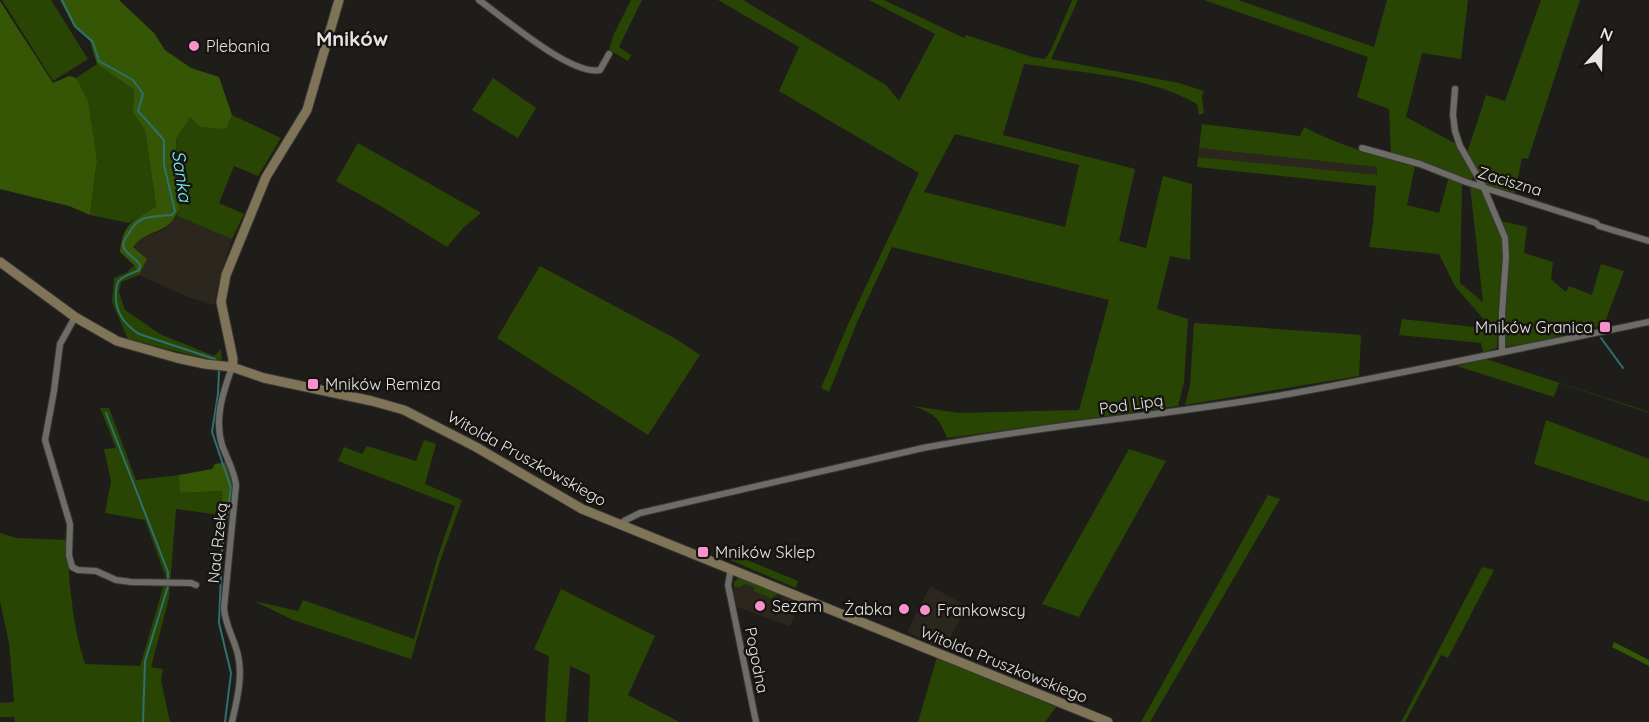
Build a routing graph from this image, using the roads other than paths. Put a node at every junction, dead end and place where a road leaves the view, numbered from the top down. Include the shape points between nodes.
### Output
1 (339, 0) edge
2 (479, 0) edge
3 (609, 54) dead end
4 (1455, 89) dead end
5 (1362, 147) dead end
6 (1484, 186) junction
7 (1649, 241) edge
8 (0, 262) edge
9 (75, 317) junction
10 (1649, 322) edge
11 (1502, 352) junction
12 (232, 368) junction
13 (622, 525) junction
14 (730, 568) junction
15 (196, 585) dead end
16 (232, 722) edge
17 (756, 722) edge
18 (1108, 722) edge

1 - 12 street via 308,110 266,177 226,275 222,302
2 - 3 street via 527,37 582,69 600,70
4 - 6 street via 1455,131
5 - 6 street, Zaciszna
6 - 7 street, Zaciszna
6 - 11 street via 1505,238
8 - 9 street, Witolda Pruszkowskiego
9 - 12 street, Witolda Pruszkowskiego via 117,341
9 - 15 street via 60,344 45,440 70,524 72,567 116,580
10 - 11 street, Pod Lipą
11 - 13 street, Pod Lipą via 1182,411 962,440 640,513
12 - 13 street, Witolda Pruszkowskiego via 404,410 582,509
12 - 16 street, Nad Rzeką via 219,411 221,442 236,485 224,608 240,675
13 - 14 street, Witolda Pruszkowskiego
14 - 17 street, Pogodna via 728,585
14 - 18 street, Witolda Pruszkowskiego

